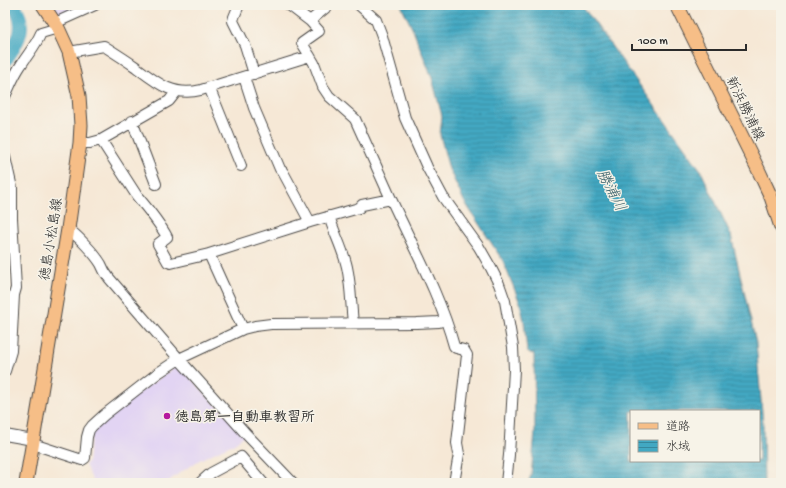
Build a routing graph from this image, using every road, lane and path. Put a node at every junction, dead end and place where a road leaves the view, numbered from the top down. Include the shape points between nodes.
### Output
1 (43, 5) edge
2 (96, 5) edge
3 (238, 5) edge
4 (289, 5) edge
5 (329, 5) edge
6 (359, 5) edge
7 (369, 5) edge
8 (677, 5) edge
9 (376, 20) junction
10 (310, 21) junction
11 (57, 26) junction
12 (68, 52) junction
13 (310, 56) junction
14 (249, 75) junction
15 (209, 87) junction
16 (177, 91) junction
17 (5, 96) edge
18 (132, 121) junction
19 (101, 140) junction
20 (80, 143) junction
21 (5, 157) edge
22 (241, 166) dead end
23 (156, 184) dead end
24 (391, 199) junction
25 (329, 216) junction
26 (310, 222) junction
27 (781, 227) edge
28 (68, 229) junction
29 (209, 254) junction
30 (445, 319) junction
31 (352, 323) junction
32 (243, 330) junction
33 (179, 360) junction
34 (5, 371) edge
35 (5, 435) edge
36 (33, 442) junction
37 (260, 482) edge
38 (26, 483) edge
39 (200, 483) edge
40 (293, 483) edge
41 (454, 483) edge
42 (506, 483) edge

1 - 11 main road, 徳島小松島線
2 - 11 street
3 - 14 street via 234,21 244,45
4 - 10 street
5 - 10 street
6 - 9 street
7 - 9 street
8 - 27 main road, 新浜勝浦線 via 757,167
9 - 42 street via 405,118 427,167 443,197 482,252 505,301 514,370
10 - 13 street via 319,31 302,43
11 - 12 main road, 徳島小松島線
11 - 17 street via 41,33
12 - 16 street via 104,46 160,85
12 - 20 main road, 徳島小松島線 via 77,83 81,110
13 - 14 street
13 - 24 street via 329,96 356,119
14 - 15 street
14 - 26 street via 254,108 280,169
15 - 16 street via 192,92
15 - 22 street
16 - 18 street via 169,101
18 - 19 street
18 - 23 street
19 - 20 street
19 - 29 street via 167,237 158,244 168,262
20 - 28 main road, 徳島小松島線
21 - 34 street via 12,188 16,288 11,351
24 - 25 street
24 - 30 street
25 - 26 street
25 - 31 street via 347,268
26 - 29 street
28 - 33 street via 75,233 98,260 108,278
28 - 36 main road, 徳島小松島線
29 - 32 street
30 - 31 street via 439,322 417,323
30 - 41 street via 454,346 464,350 467,355 457,443 459,454
31 - 32 street via 271,324
32 - 33 street
33 - 36 street via 131,392 92,426 87,437 86,458 82,460
33 - 40 street
35 - 36 street
36 - 38 main road, 徳島小松島線
37 - 39 street via 241,457 211,473

